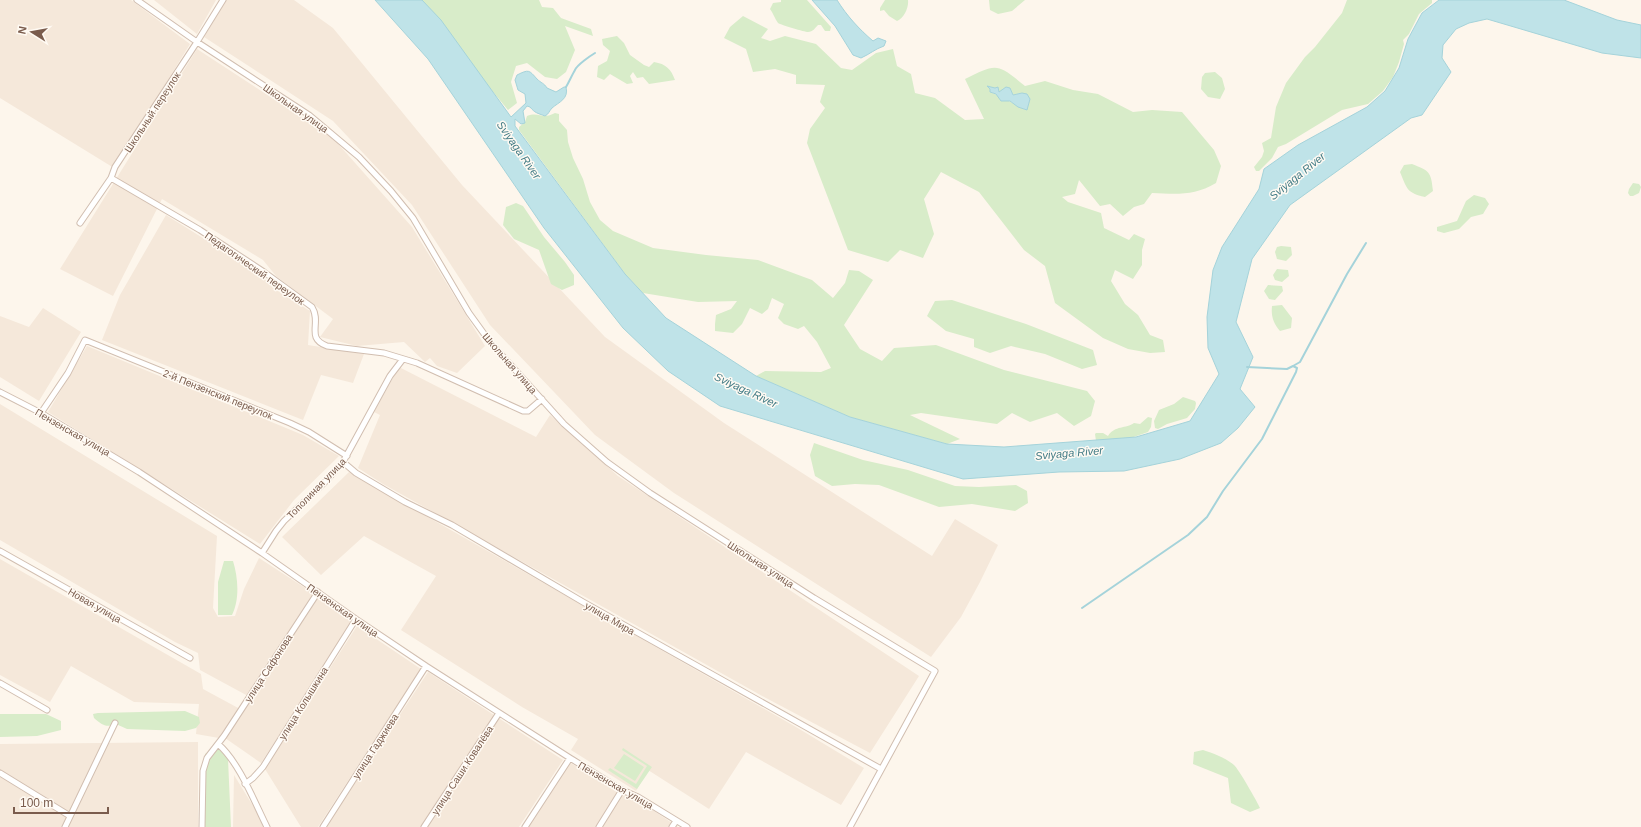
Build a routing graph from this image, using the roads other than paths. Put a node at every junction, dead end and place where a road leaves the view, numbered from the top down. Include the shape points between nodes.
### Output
1 (137, 0) edge
2 (223, 0) edge
3 (197, 42) junction
4 (112, 178) junction
5 (80, 223) dead end
6 (403, 359) junction
7 (0, 392) edge
8 (542, 399) junction
9 (41, 413) junction
10 (347, 456) junction
11 (343, 462) junction
12 (0, 551) edge
13 (262, 553) junction
14 (318, 592) junction
15 (356, 619) junction
16 (190, 658) dead end
17 (426, 666) junction
18 (0, 683) edge
19 (47, 710) dead end
20 (499, 713) junction
21 (114, 723) dead end
22 (218, 744) junction
23 (570, 758) junction
24 (881, 769) junction
25 (0, 773) edge
26 (245, 784) junction
27 (622, 790) junction
28 (70, 816) junction
29 (676, 821) junction
30 (64, 827) edge
31 (202, 827) edge
32 (267, 827) edge
33 (323, 827) edge
34 (424, 827) edge
35 (525, 827) edge
36 (599, 827) edge
37 (672, 827) edge
38 (687, 827) edge
39 (850, 827) edge

1 - 3 street, Школьная улица
2 - 3 street, Школьный переулок
3 - 4 street, Школьный переулок via 115,167
3 - 8 street, Школьная улица via 309,115 359,157 413,218 469,313 490,342
4 - 5 street, Школьный переулок
4 - 6 street, Педагогический переулок via 200,230 312,307 316,313 316,340 320,344 384,353
6 - 8 street, Педагогический переулок via 523,411 528,411
6 - 10 street, Тополиная улица via 390,376
7 - 9 street, Пензенская улица
8 - 24 street, Школьная улица via 564,424 607,462 640,486 814,598 935,671
9 - 10 street, 2-й Пензенский переулок via 68,373 85,340 290,423
9 - 13 street, Пензенская улица via 140,472
10 - 11 street, Тополиная улица
11 - 13 street, Тополиная улица via 284,521
11 - 24 street, улица Мира via 356,473 405,502 452,525 597,610
12 - 16 street, Новая улица
13 - 14 street, Пензенская улица
14 - 15 street, Пензенская улица
14 - 22 street, улица Сафонова
15 - 17 street, Пензенская улица
15 - 26 street, улица Колышкина via 263,767
17 - 20 street, Пензенская улица
17 - 33 street, улица Гаджиева
18 - 19 street
20 - 23 street, Пензенская улица
20 - 34 street, улица Саши Ковалёва
21 - 28 street
22 - 26 street via 230,757
22 - 31 street, улица Сафонова via 207,758 203,771
23 - 27 street, Пензенская улица
23 - 35 street
24 - 39 street
25 - 28 street
26 - 32 street
27 - 29 street, Пензенская улица
27 - 36 street
28 - 30 street
29 - 37 street
29 - 38 street, Пензенская улица

